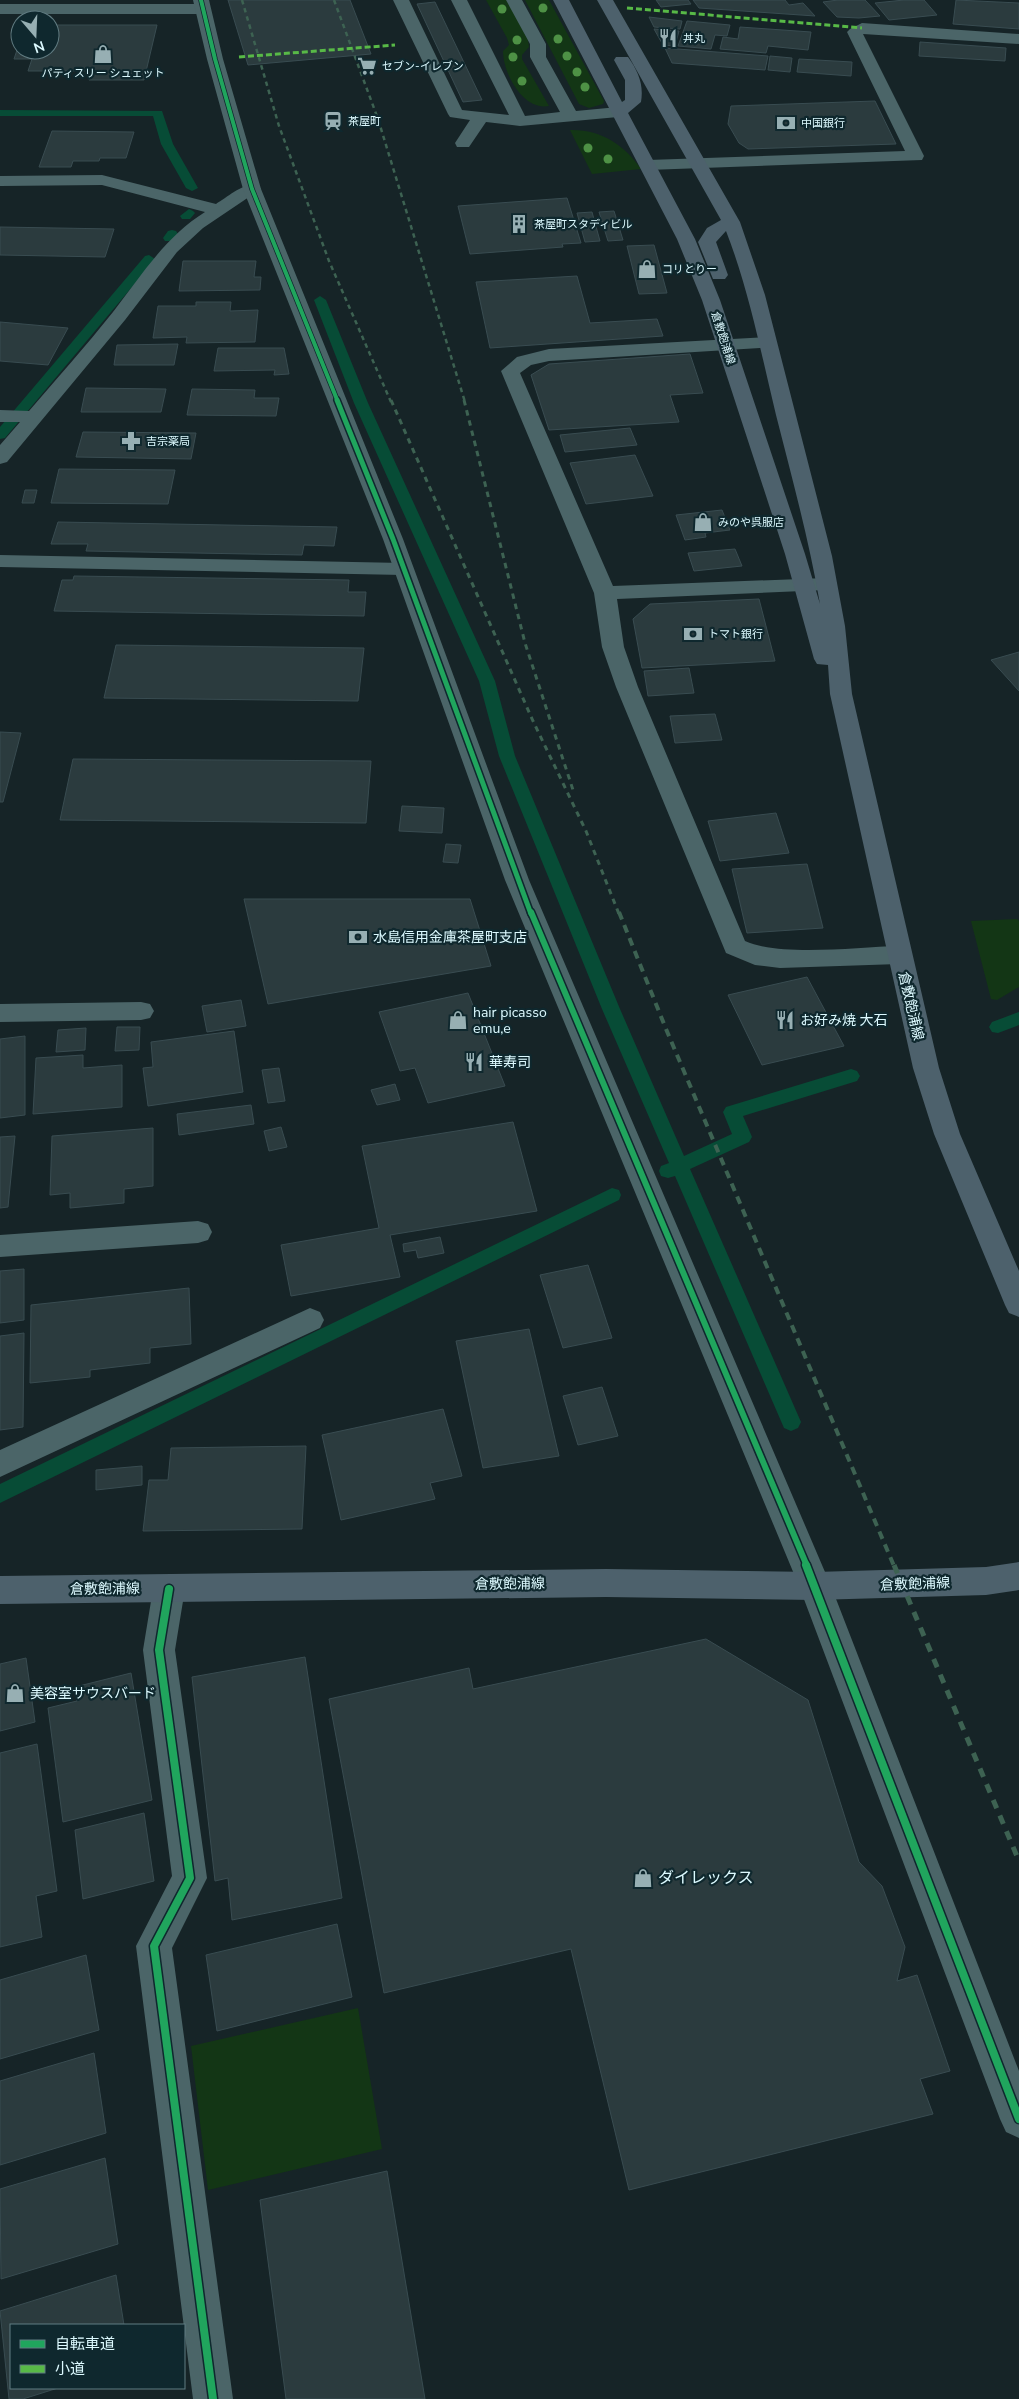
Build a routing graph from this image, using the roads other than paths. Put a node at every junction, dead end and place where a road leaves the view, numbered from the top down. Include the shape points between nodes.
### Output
1 (400, 0) edge
2 (458, 0) edge
3 (514, 0) edge
4 (561, 0) edge
5 (575, 0) edge
6 (605, 0) edge
7 (202, 4) edge
8 (0, 8) edge
9 (615, 18) junction
10 (1019, 39) edge
11 (601, 80) junction
12 (618, 112) junction
13 (481, 117) junction
14 (571, 117) junction
15 (520, 121) junction
16 (463, 143) dead end
17 (698, 163) junction
18 (648, 165) junction
19 (0, 181) edge
20 (252, 190) junction
21 (219, 210) junction
22 (731, 222) junction
23 (768, 343) junction
24 (734, 344) junction
25 (1, 416) edge
26 (30, 417) junction
27 (0, 458) edge
28 (0, 561) edge
29 (404, 568) junction
30 (826, 584) junction
31 (804, 585) junction
32 (605, 593) junction
33 (841, 694) junction
34 (899, 955) junction
35 (141, 1011) dead end
36 (0, 1013) edge
37 (198, 1232) dead end
38 (0, 1246) edge
39 (1019, 1305) edge
40 (310, 1320) dead end
41 (0, 1464) edge
42 (1019, 1576) edge
43 (815, 1586) junction
44 (169, 1589) junction
45 (0, 1590) edge
46 (1019, 2119) edge
47 (213, 2399) edge

1 - 13 street via 456,114
2 - 15 street
3 - 14 street via 538,44 538,57
4 - 11 main road, 倉敷飽浦線
5 - 11 main road via 602,52
6 - 9 main road, 倉敷飽浦線
7 - 8 street
7 - 20 street
9 - 12 main road via 613,38 616,50 633,77 636,90 633,102
9 - 17 main road, 倉敷飽浦線
10 - 17 street via 862,28 855,32 916,156
11 - 12 main road, 倉敷飽浦線
12 - 14 street
12 - 18 main road, 倉敷飽浦線
13 - 15 street
13 - 16 street
14 - 15 street
17 - 18 street
17 - 22 main road, 倉敷飽浦線
18 - 24 main road, 倉敷飽浦線 via 686,239 710,300
19 - 21 street via 102,180
20 - 21 street
20 - 29 street
21 - 26 street via 197,224 171,248 119,316
22 - 23 main road, 倉敷飽浦線 via 754,287
22 - 24 main road via 720,225 707,242
23 - 24 street
23 - 30 main road, 倉敷飽浦線
24 - 31 main road, 倉敷飽浦線 via 746,406
24 - 32 street via 549,355 524,361 510,371
25 - 26 street
26 - 27 street
28 - 29 street
29 - 43 street via 516,880
30 - 31 street
30 - 33 main road, 倉敷飽浦線 via 840,654
31 - 32 street
31 - 33 main road, 倉敷飽浦線 via 823,654
32 - 34 street via 613,647 627,687 735,947 755,956 780,959
33 - 34 main road, 倉敷飽浦線
34 - 39 main road, 倉敷飽浦線 via 926,1068 947,1134
35 - 36 street
37 - 38 street
40 - 41 street
42 - 43 main road, 倉敷飽浦線 via 986,1581
43 - 44 main road, 倉敷飽浦線 via 606,1583
43 - 46 street
44 - 45 main road, 倉敷飽浦線
44 - 47 street via 159,1650 190,1878 154,1946

